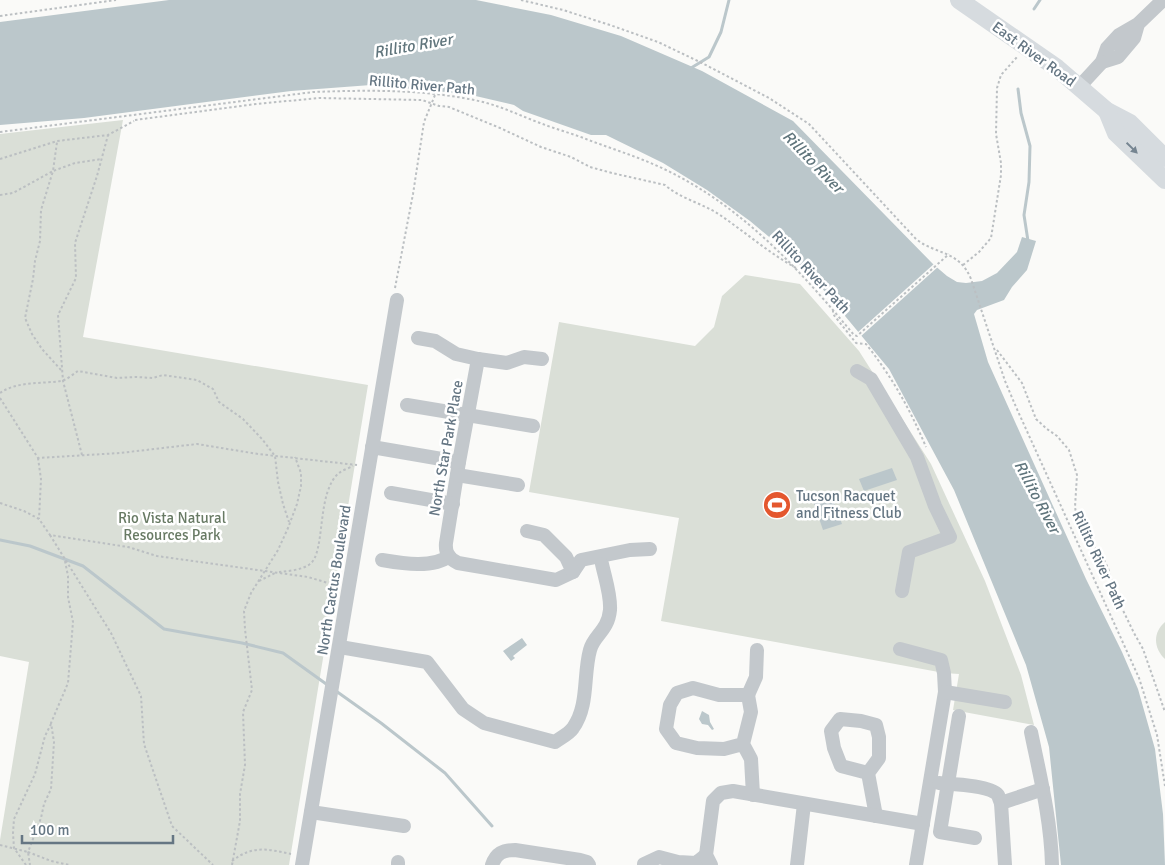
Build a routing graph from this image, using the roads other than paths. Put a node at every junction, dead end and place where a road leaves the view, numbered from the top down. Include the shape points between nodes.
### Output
1 (959, 0) edge
2 (1163, 0) edge
3 (1079, 87) junction
4 (1106, 111) junction
5 (1165, 158) edge
6 (1165, 180) edge
7 (397, 300) road end
8 (418, 338) dead end
9 (478, 359) junction
10 (542, 359) dead end
11 (857, 371) dead end
12 (407, 405) dead end
13 (468, 414) junction
14 (533, 426) dead end
15 (372, 447) junction
16 (458, 468) junction
17 (518, 485) dead end
18 (391, 492) dead end
19 (453, 504) junction
20 (527, 531) dead end
21 (650, 549) dead end
22 (447, 553) junction
23 (382, 560) dead end
24 (602, 564) dead end
25 (573, 572) junction
26 (902, 591) dead end
27 (340, 647) junction
28 (900, 649) dead end
29 (757, 650) dead end
30 (945, 692) junction
31 (748, 696) junction
32 (1005, 702) dead end
33 (959, 716) dead end
34 (1031, 732) dead end
35 (743, 744) junction
36 (868, 773) dead end
37 (930, 782) junction
38 (946, 784) junction
39 (1043, 790) junction
40 (753, 795) junction
41 (1000, 803) junction
42 (804, 804) junction
43 (311, 812) junction
44 (876, 816) junction
45 (922, 824) junction
46 (404, 826) dead end
47 (975, 838) dead end
48 (495, 859) edge
49 (297, 860) edge
50 (708, 860) edge
51 (588, 864) edge
52 (644, 865) edge
53 (797, 865) edge
54 (916, 865) edge
55 (1005, 865) edge
56 (1052, 865) edge

1 - 3 main road, East River Road
2 - 3 street via 1138,24 1134,38 1126,38 1118,57 1102,62
3 - 4 main road, East River Road
4 - 5 main road, East River Road via 1130,123
4 -> 6 main road, East River Road via 1116,133
7 - 15 street, North Cactus Boulevard
8 - 9 street via 435,341 456,354
9 - 10 street via 507,363 524,357
9 - 13 street, North Star Park Place
11 - 26 street via 871,379 917,457 950,537 909,552
12 - 13 street
13 - 14 street
13 - 16 street, North Star Park Place
15 - 16 street
15 - 27 street, North Cactus Boulevard via 362,466
16 - 17 street
16 - 19 street, North Star Park Place
18 - 19 street
19 - 22 street, North Star Park Place
20 - 25 street via 544,535 566,557
21 - 25 street via 581,560
22 - 23 street via 414,565
22 - 25 street via 458,563 556,580
24 - 27 street via 610,607 609,619 590,648 576,722 555,742 484,723 463,709 427,662
27 - 43 street, North Cactus Boulevard
28 - 30 street via 940,660
29 - 31 street via 756,677
30 - 32 street
30 - 37 street
31 - 35 street via 751,712
31 - 35 street via 719,695 693,688 677,692 670,705 666,729 676,743 697,748 724,749
33 - 38 street
34 - 39 street
35 - 40 street via 751,759
36 - 44 street
37 - 38 street
37 - 45 street
38 - 41 street via 990,790
38 - 47 street via 940,832
39 - 41 street
39 - 56 street
40 - 42 street
40 - 50 street via 733,791 721,793 713,801
41 - 55 street
42 - 44 street
42 - 53 street
43 - 46 street
43 - 49 street, North Cactus Boulevard
44 - 45 street
45 - 54 street
48 - 51 street via 505,850 515,850
50 - 52 street via 678,862 659,857

